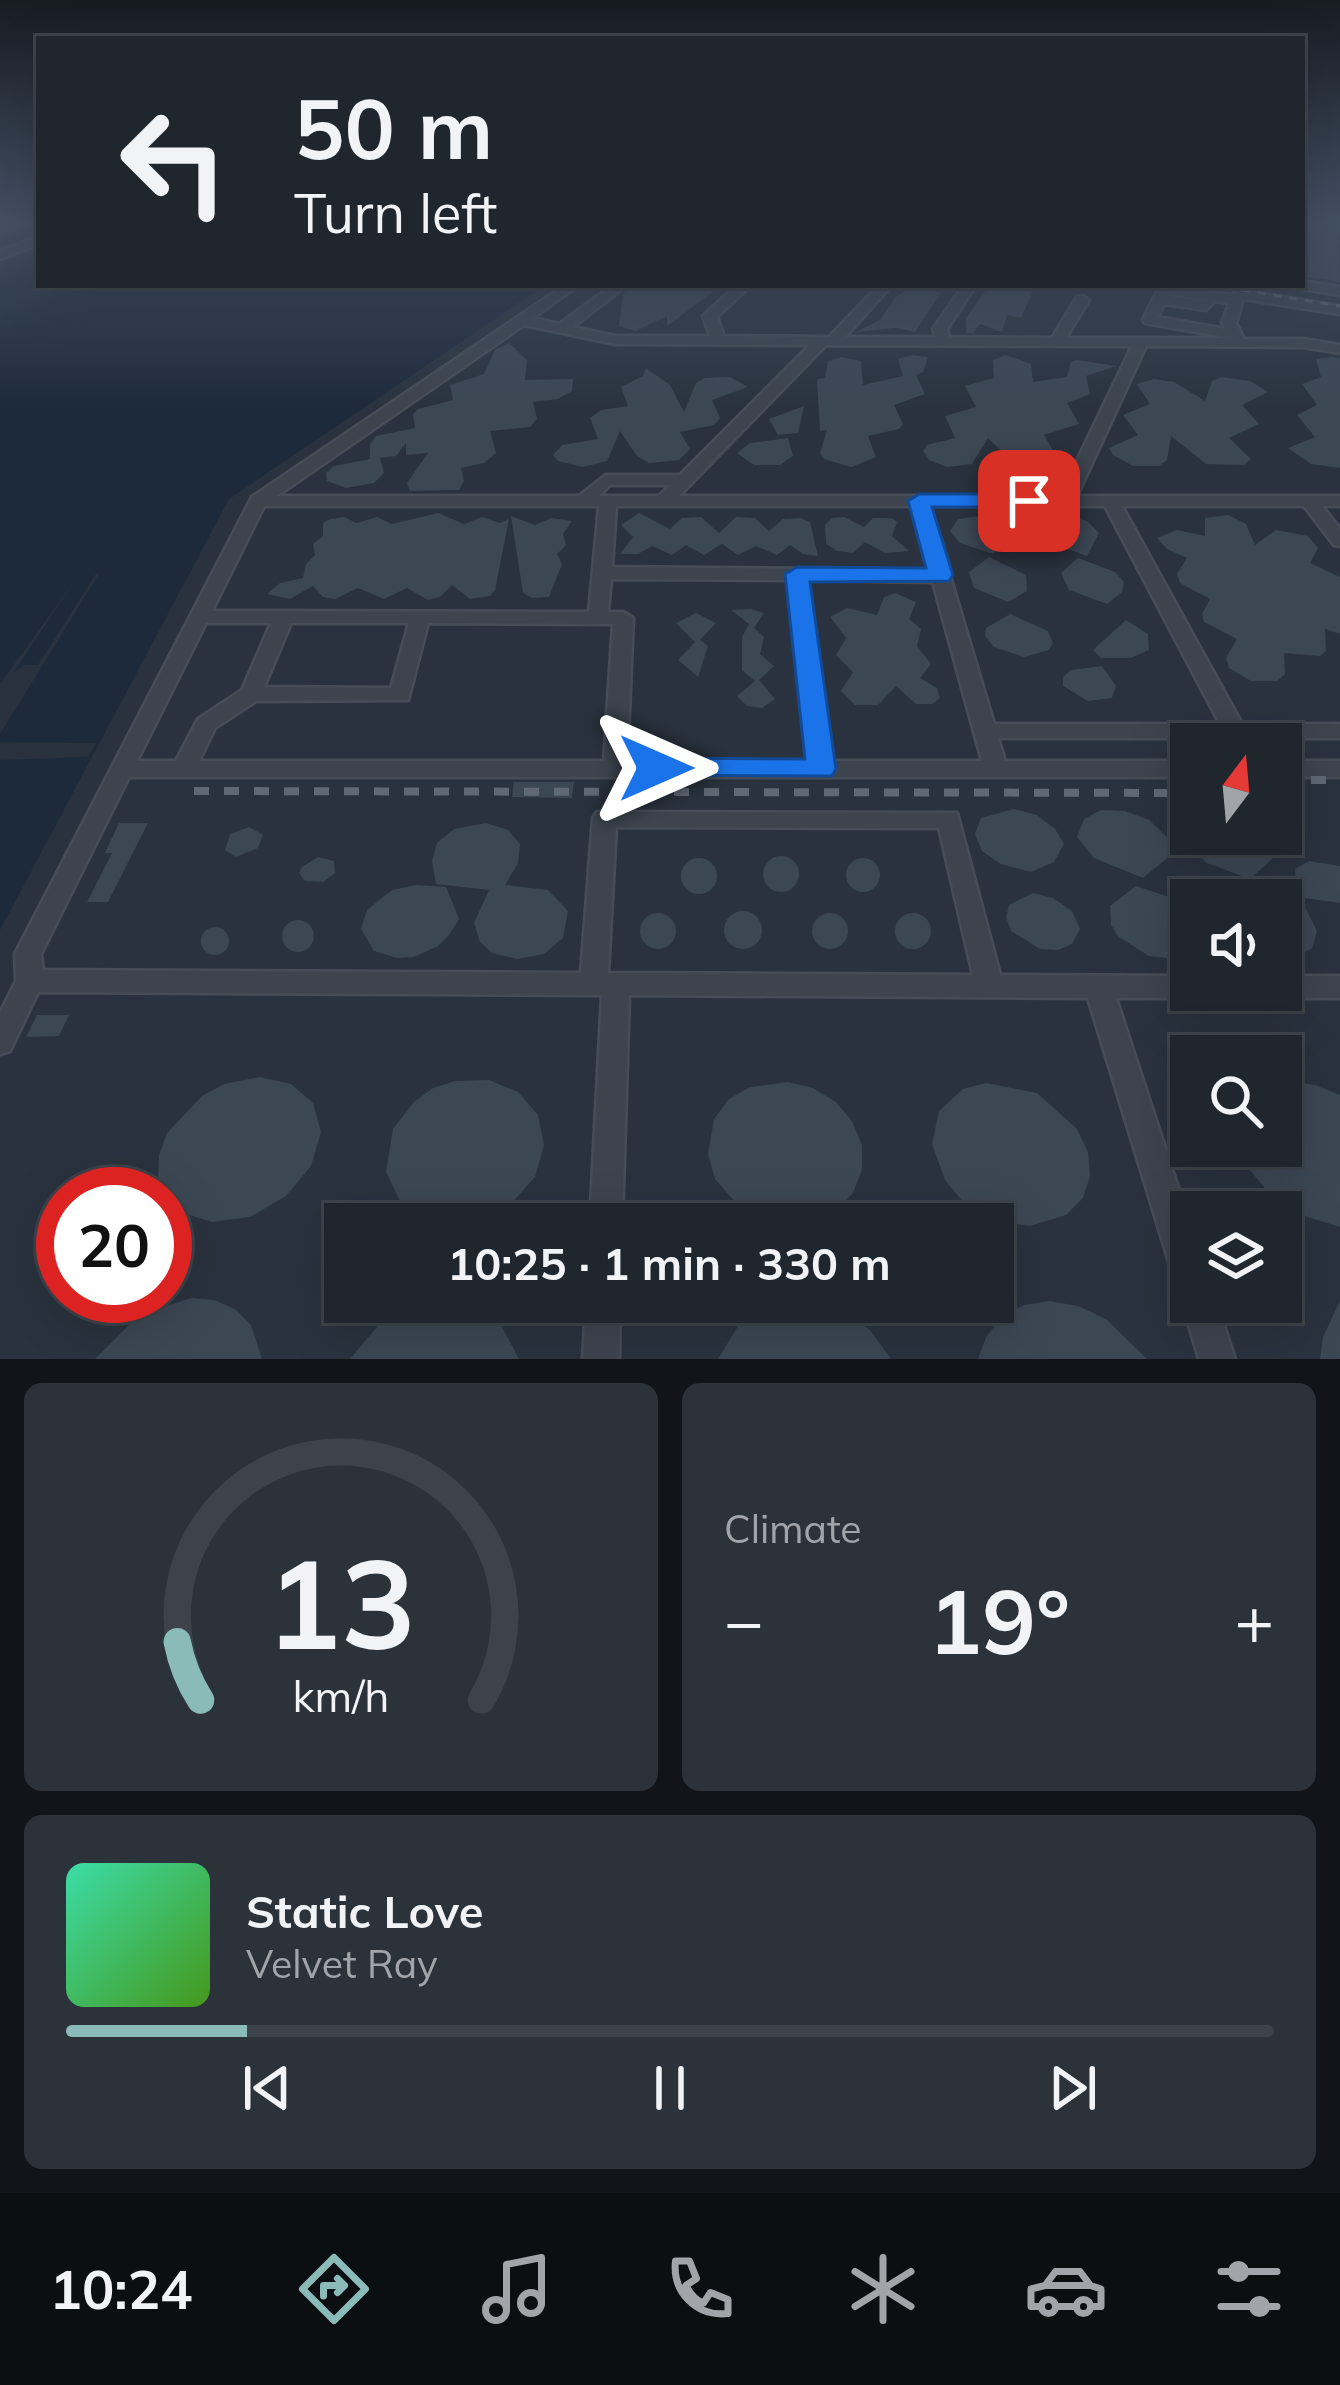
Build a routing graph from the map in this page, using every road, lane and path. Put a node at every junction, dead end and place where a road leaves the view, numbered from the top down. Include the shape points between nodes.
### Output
1 (1305, 286) edge
2 (569, 288) edge
3 (617, 288) edge
4 (741, 288) edge
5 (883, 288) edge
6 (968, 288) edge
7 (1208, 291) edge
8 (1242, 293) edge
9 (1340, 295) edge
10 (1082, 300) dead end
11 (1340, 310) edge
12 (521, 320) junction
13 (561, 329) junction
14 (719, 335) junction
15 (1235, 338) junction
16 (828, 341) junction
17 (944, 342) junction
18 (1056, 342) junction
19 (1141, 342) junction
20 (1340, 350) edge
21 (685, 480) junction
22 (258, 501) junction
23 (583, 501) junction
24 (608, 501) junction
25 (664, 501) junction
26 (919, 501) junction
27 (1066, 501) junction
28 (1111, 501) junction
29 (1309, 501) junction
30 (1340, 501) edge
31 (1340, 541) edge
32 (602, 573) junction
33 (797, 574) junction
34 (940, 575) junction
35 (199, 617) junction
36 (598, 617) junction
37 (283, 618) junction
38 (420, 618) junction
39 (251, 694) junction
40 (1231, 723) edge
41 (985, 731) junction
42 (1170, 731) edge
43 (1302, 731) edge
44 (1340, 731) edge
45 (614, 768) junction
46 (122, 769) junction
47 (184, 769) junction
48 (821, 769) junction
49 (996, 769) junction
50 (1170, 769) edge
51 (1302, 769) edge
52 (1340, 769) edge
53 (30, 981) junction
54 (605, 984) junction
55 (989, 986) junction
56 (1098, 986) junction
57 (1170, 987) edge
58 (1302, 987) edge
59 (1340, 987) edge
60 (0, 1042) edge
61 (606, 1203) edge
62 (1170, 1212) edge
63 (602, 1323) edge
64 (1205, 1323) edge
65 (601, 1359) edge
66 (1216, 1359) edge

1 - 9 lane
2 - 12 lane
3 - 13 lane
4 - 14 lane via 711,314
5 - 16 lane
6 - 17 lane via 940,329
7 - 8 lane
7 - 15 lane via 1165,289 1150,320
8 - 9 lane
8 - 11 lane
8 - 15 lane via 1229,323
10 - 18 lane
12 - 13 lane
12 - 22 lane
13 - 14 lane via 615,340
14 - 16 lane
15 - 19 lane
15 - 20 lane
16 - 17 lane
16 - 21 lane
17 - 18 lane
18 - 19 lane
19 - 27 lane
21 - 23 lane via 606,480
21 - 25 lane
22 - 23 lane
22 - 35 lane
23 - 24 lane
24 - 25 lane
24 - 32 lane
25 - 26 lane
26 - 27 lane
26 - 34 lane
27 - 28 lane
28 - 29 lane
28 - 40 lane
29 - 30 lane
29 - 31 lane
32 - 33 lane
32 - 36 lane
33 - 34 lane
33 - 48 lane
34 - 41 lane
35 - 37 lane
35 - 46 lane
36 - 38 lane
36 - 45 lane via 623,618
37 - 38 lane
37 - 39 lane
38 - 39 lane via 400,694
39 - 47 lane via 206,724
41 - 42 lane
41 - 49 lane
43 - 44 lane
45 - 47 lane
45 - 48 lane
46 - 47 lane
46 - 53 lane via 28,954
48 - 49 lane
49 - 50 lane
51 - 52 lane
53 - 54 lane
53 - 60 lane
54 - 55 lane
54 - 55 lane via 605,818 949,819
54 - 61 lane
55 - 56 lane
56 - 57 lane
56 - 62 lane
58 - 59 lane
63 - 65 lane
64 - 66 lane

